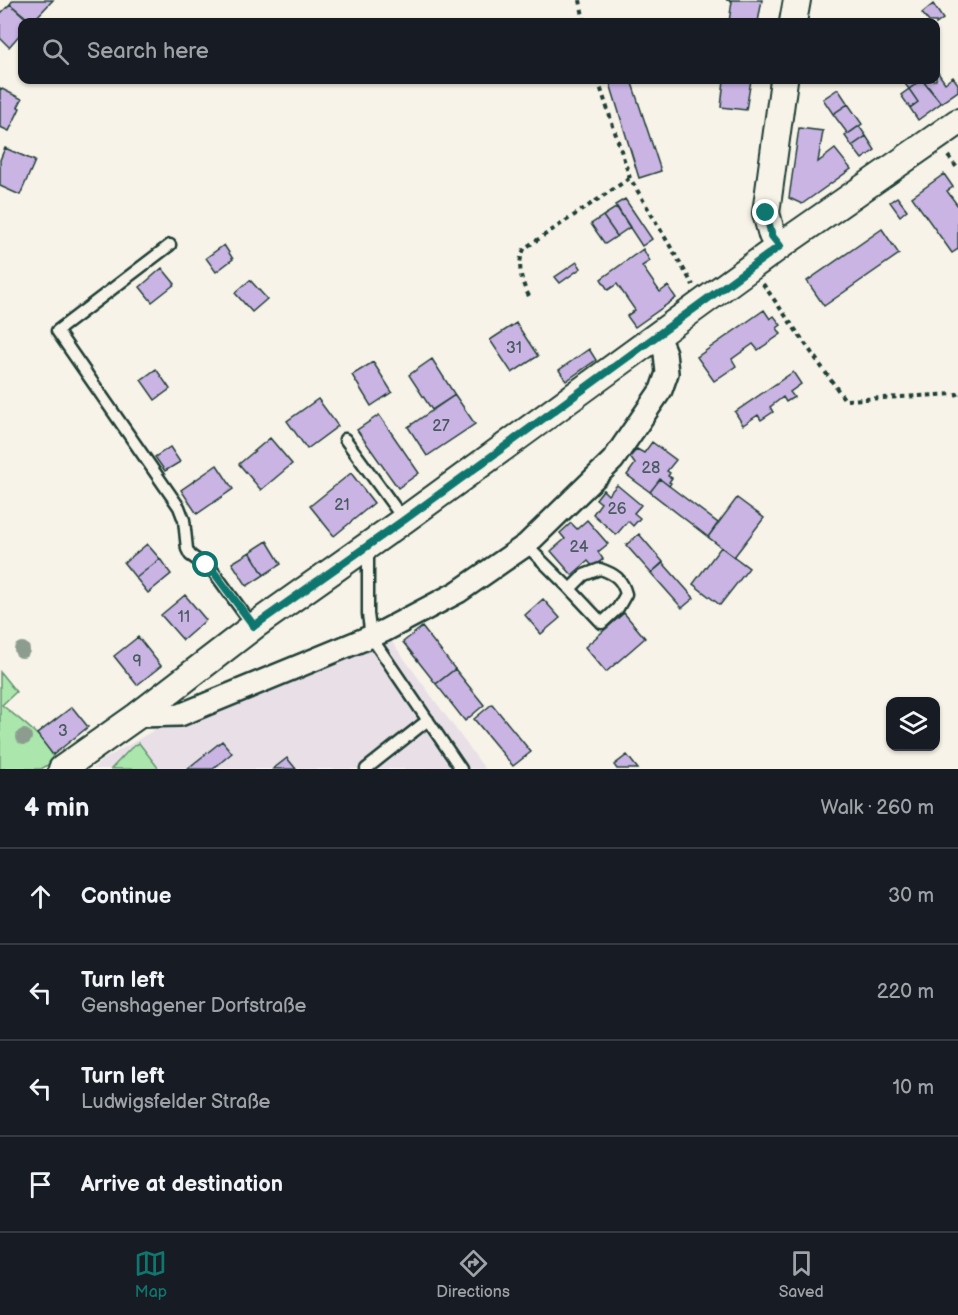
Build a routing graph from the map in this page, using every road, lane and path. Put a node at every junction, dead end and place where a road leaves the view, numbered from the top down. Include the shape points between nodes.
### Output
1 (580, 0) edge
2 (797, 0) edge
3 (583, 18) edge
4 (794, 18) edge
5 (599, 84) edge
6 (783, 84) edge
7 (958, 122) edge
8 (948, 156) dead end
9 (958, 170) edge
10 (630, 178) junction
11 (170, 245) dead end
12 (780, 246) junction
13 (529, 296) dead end
14 (702, 302) junction
15 (775, 302) dead end
16 (657, 334) junction
17 (958, 397) edge
18 (345, 440) dead end
19 (404, 520) junction
20 (368, 545) junction
21 (526, 545) junction
22 (570, 589) junction
23 (254, 626) junction
24 (371, 637) junction
25 (137, 716) junction
26 (428, 720) junction
27 (62, 769) edge
28 (366, 769) edge
29 (461, 769) edge

1 - 3 path
2 - 4 street
5 - 10 path
6 - 12 street via 766,213 772,236
7 - 12 street
8 - 9 path
10 - 13 path via 525,248 520,255
10 - 14 path
11 - 23 lane via 57,331 179,507 190,555 213,571
12 - 14 street
14 - 16 street
15 - 17 path via 845,400 957,394
16 - 19 street
16 - 21 street via 668,373 660,390 613,460
18 - 19 lane
19 - 20 street
20 - 23 street
20 - 24 lane
21 - 22 lane
21 - 24 street via 458,592
22 - 22 lane via 602,623 626,594 623,584 612,573 600,569 584,575
23 - 25 street
24 - 25 street via 180,715
24 - 26 lane
25 - 27 street
26 - 28 lane
26 - 29 lane

